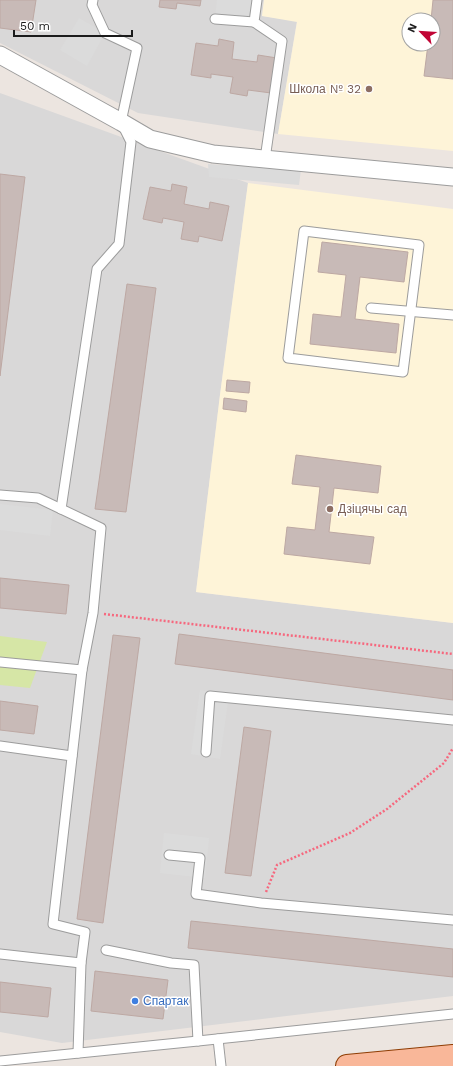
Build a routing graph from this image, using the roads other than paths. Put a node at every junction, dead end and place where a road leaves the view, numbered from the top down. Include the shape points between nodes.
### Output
1 (93, 0) edge
2 (257, 0) edge
3 (215, 19) dead end
4 (254, 22) junction
5 (0, 55) edge
6 (121, 122) junction
7 (265, 159) junction
8 (453, 177) edge
9 (371, 308) dead end
10 (410, 312) junction
11 (453, 316) edge
12 (0, 495) edge
13 (61, 509) junction
14 (0, 662) edge
15 (82, 670) junction
16 (453, 720) edge
17 (0, 746) edge
18 (206, 752) dead end
19 (72, 756) junction
20 (169, 855) dead end
21 (453, 920) edge
22 (106, 950) dead end
23 (0, 954) edge
24 (81, 963) junction
25 (453, 1014) edge
26 (218, 1039) junction
27 (198, 1041) junction
28 (78, 1053) junction
29 (453, 1056) edge
30 (0, 1061) edge
31 (221, 1066) edge
32 (347, 1066) edge

1 - 6 lane via 92,5 105,33 137,48
2 - 4 lane
3 - 4 lane
4 - 7 lane via 282,41
5 - 6 street
6 - 7 street via 150,139 213,154
6 - 13 lane via 131,142 119,244 97,269
7 - 8 street
9 - 10 lane
10 - 10 lane via 403,372 288,358 304,231 419,245
10 - 11 lane
12 - 13 lane via 38,498
13 - 15 lane via 101,528 93,613
14 - 15 lane
15 - 19 lane
16 - 18 lane via 210,696
17 - 19 lane
19 - 24 lane via 53,924 85,932
20 - 21 lane via 200,858 196,894 261,903
22 - 27 lane via 194,965
23 - 24 lane
24 - 28 lane
25 - 26 lane
26 - 27 lane
26 - 31 lane
27 - 28 lane
28 - 30 lane
29 - 32 main road

